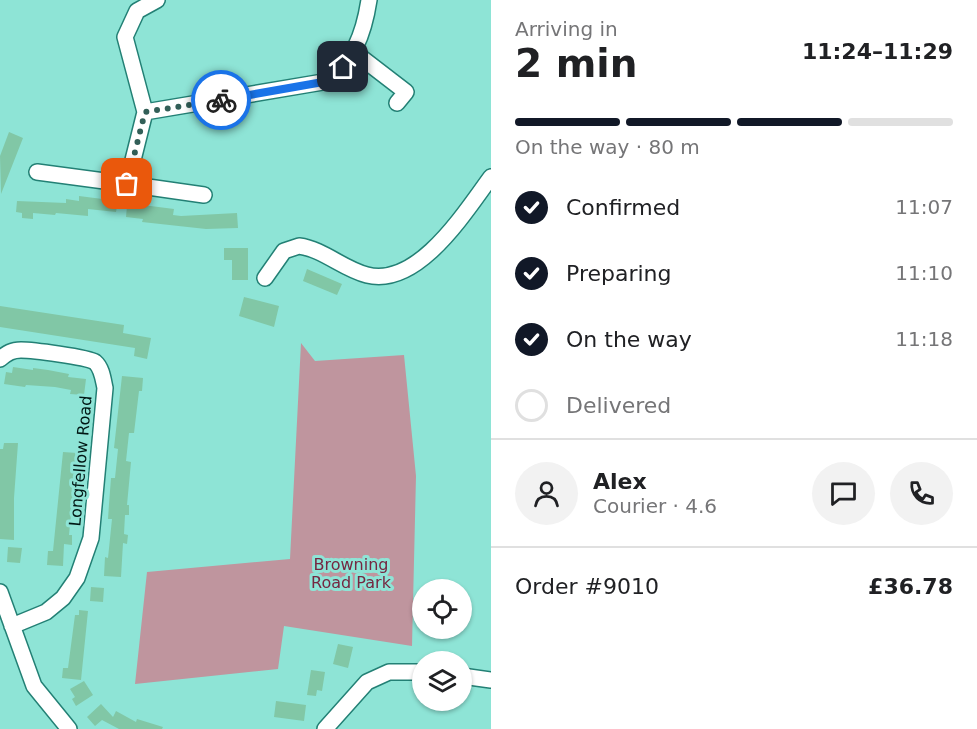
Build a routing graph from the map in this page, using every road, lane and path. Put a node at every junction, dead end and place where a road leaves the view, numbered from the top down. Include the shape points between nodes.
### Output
1 (157, 0) edge
2 (369, 0) edge
3 (354, 52) junction
4 (397, 103) dead end
5 (145, 112) junction
6 (37, 172) dead end
7 (491, 177) edge
8 (127, 184) junction
9 (204, 195) dead end
10 (265, 278) dead end
11 (0, 358) edge
12 (0, 592) edge
13 (12, 626) junction
14 (412, 672) edge
15 (472, 677) edge
16 (491, 680) edge
17 (69, 729) edge
18 (325, 729) edge

1 - 5 street via 137,11 125,37
2 - 3 street
3 - 4 street via 406,92
3 - 5 street via 333,77 323,82
5 - 8 street
6 - 8 street
7 - 10 street via 444,239 405,270 381,278 299,246 284,251
8 - 9 street
11 - 13 street, Longfellow Road via 9,351 21,350 84,358 95,363 102,373 105,388 91,538 77,578 63,598 46,612
12 - 13 street
13 - 17 street via 34,686
14 - 18 street via 389,672 367,682
15 - 16 street

